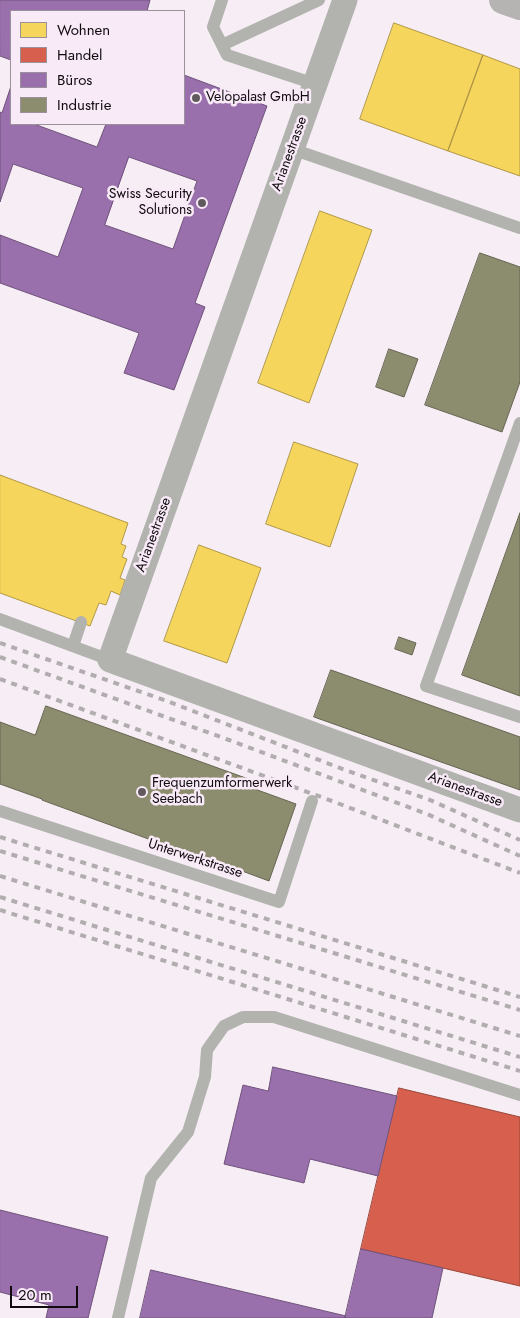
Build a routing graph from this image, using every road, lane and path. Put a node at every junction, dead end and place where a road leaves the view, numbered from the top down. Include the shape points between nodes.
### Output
1 (222, 0) edge
2 (319, 0) edge
3 (345, 0) edge
4 (503, 0) edge
5 (520, 6) edge
6 (222, 45) junction
7 (315, 84) junction
8 (292, 149) junction
9 (520, 228) edge
10 (520, 423) edge
11 (0, 619) edge
12 (82, 622) dead end
13 (73, 646) junction
14 (110, 660) junction
15 (520, 717) edge
16 (312, 801) dead end
17 (520, 810) edge
18 (0, 811) edge
19 (520, 1095) edge
20 (118, 1318) edge

1 - 6 lane via 213,27
2 - 6 lane
3 - 7 street, Arianestrasse
4 - 5 main road
6 - 7 lane via 228,55
7 - 8 street, Arianestrasse
8 - 9 lane
8 - 14 street, Arianestrasse
10 - 15 lane via 426,686
11 - 13 lane
12 - 13 lane
13 - 14 lane
14 - 17 street, Arianestrasse
16 - 18 lane, Unterwerkstrasse via 279,902
19 - 20 lane via 274,1017 243,1016 224,1026 207,1050 205,1077 188,1132 151,1178

